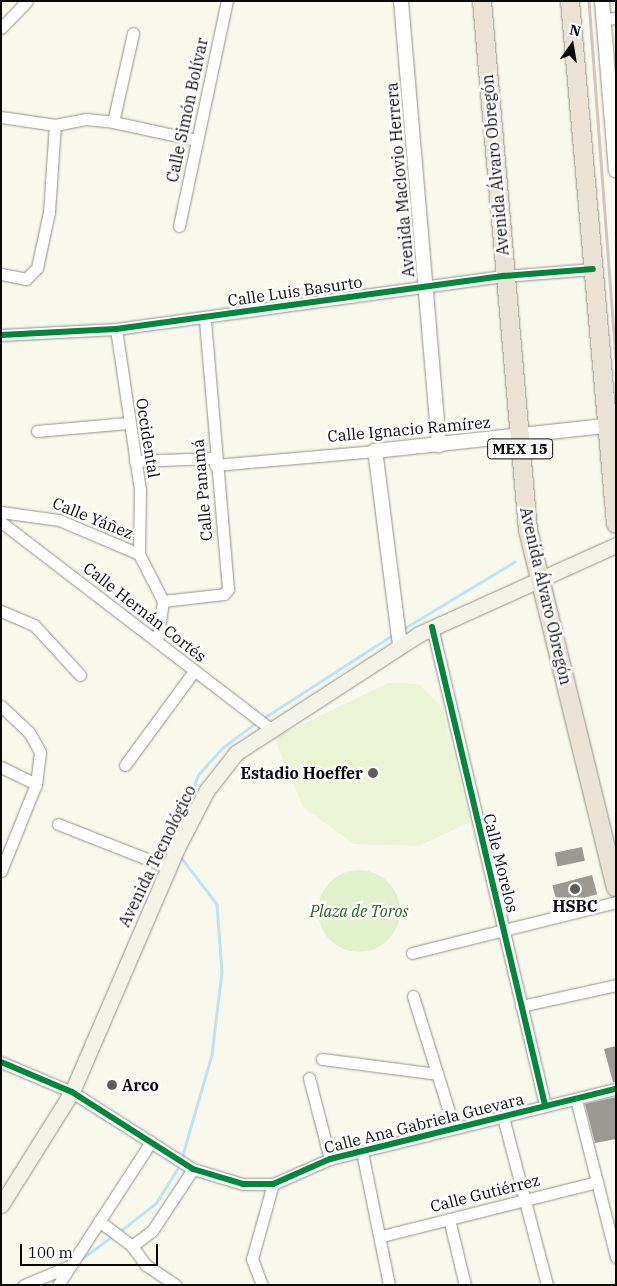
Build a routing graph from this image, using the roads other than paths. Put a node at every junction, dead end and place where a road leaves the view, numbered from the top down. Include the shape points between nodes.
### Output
1 (27, 1) edge
2 (227, 1) edge
3 (401, 1) edge
4 (482, 1) edge
5 (570, 1) edge
6 (602, 1) edge
7 (610, 18) edge
8 (1, 28) edge
9 (133, 33) dead end
10 (1, 117) edge
11 (113, 122) junction
12 (56, 125) junction
13 (197, 140) junction
14 (616, 170) edge
15 (179, 226) dead end
16 (593, 269) junction
17 (1, 274) edge
18 (504, 276) junction
19 (427, 286) junction
20 (205, 318) junction
21 (116, 329) junction
22 (1, 335) edge
23 (128, 423) junction
24 (607, 426) junction
25 (37, 431) dead end
26 (519, 436) junction
27 (439, 445) junction
28 (375, 451) junction
29 (136, 461) junction
30 (215, 461) junction
31 (1, 512) edge
32 (1, 522) edge
33 (616, 524) edge
34 (616, 545) edge
35 (139, 554) junction
36 (539, 578) junction
37 (163, 601) junction
38 (1, 611) edge
39 (432, 627) junction
40 (157, 642) junction
41 (400, 645) junction
42 (194, 671) junction
43 (80, 675) dead end
44 (1, 706) edge
45 (269, 728) junction
46 (125, 765) dead end
47 (1, 767) edge
48 (36, 784) junction
49 (58, 824) dead end
50 (168, 867) junction
51 (1, 870) edge
52 (616, 887) edge
53 (616, 902) edge
54 (504, 930) junction
55 (412, 953) dead end
56 (616, 985) edge
57 (414, 996) dead end
58 (521, 1006) junction
59 (322, 1059) dead end
60 (1, 1062) edge
61 (438, 1074) junction
62 (309, 1078) dead end
63 (616, 1089) edge
64 (72, 1092) junction
65 (576, 1099) junction
66 (545, 1106) junction
67 (503, 1117) junction
68 (454, 1128) junction
69 (151, 1142) junction
70 (362, 1152) junction
71 (330, 1160) junction
72 (193, 1169) junction
73 (597, 1182) junction
74 (273, 1184) junction
75 (526, 1200) junction
76 (1, 1205) edge
77 (449, 1219) junction
78 (99, 1221) junction
79 (382, 1236) junction
80 (132, 1246) junction
81 (616, 1257) edge
82 (67, 1267) junction
83 (24, 1285) edge
84 (58, 1285) edge
85 (176, 1285) edge
86 (262, 1285) edge
87 (389, 1285) edge
88 (465, 1285) edge
89 (547, 1285) edge

1 - 8 street
2 - 13 street, Calle Simón Bolívar
3 - 19 street, Avenida Maclovio Herrera
4 - 18 highway, Avenida Álvaro Obregón / MEX 15
5 - 16 highway
6 - 7 street
7 - 14 street
9 - 11 street
10 - 12 street
11 - 12 street via 86,119
11 - 13 street
12 - 17 street via 49,212 37,268 26,279
13 - 15 street, Calle Simón Bolívar
16 - 18 street, Calle Luis Basurto
16 - 24 highway
18 - 19 street, Calle Luis Basurto
18 - 26 highway, Avenida Álvaro Obregón / MEX 15
19 - 20 street, Calle Luis Basurto
19 - 27 street, Avenida Maclovio Herrera
20 - 21 street, Calle Luis Basurto
20 - 30 street, Calle Panamá
21 - 22 street, Calle Luis Basurto
21 - 23 street, Occidental
23 - 25 street
23 - 29 street, Occidental
24 - 26 street, Calle Ignacio Ramírez
24 - 33 highway
26 - 27 street, Calle Ignacio Ramírez
26 - 36 highway, Avenida Álvaro Obregón / MEX 15 via 528,530
27 - 28 street, Calle Ignacio Ramírez
28 - 30 street, Calle Ignacio Ramírez
28 - 41 street
29 - 30 street, Calle Ignacio Ramírez
29 - 35 street, Occidental via 140,489
30 - 37 street, Calle Panamá via 227,592
31 - 35 street, Calle Yáñez via 60,520
32 - 40 street, Calle Hernán Cortés
34 - 36 main road, Avenida Tecnológico
35 - 37 street, Calle Yáñez
36 - 39 main road, Avenida Tecnológico
36 - 52 highway, Avenida Álvaro Obregón / MEX 15
37 - 40 street
38 - 43 street via 31,622
39 - 41 main road, Avenida Tecnológico
39 - 54 street, Calle Morelos
40 - 42 street, Calle Hernán Cortés
41 - 45 main road, Avenida Tecnológico
42 - 45 street, Calle Hernán Cortés
42 - 46 street
44 - 48 street via 36,741 40,752
45 - 50 main road, Avenida Tecnológico via 236,752 218,774
47 - 48 street
48 - 51 street
49 - 50 street
50 - 64 main road, Avenida Tecnológico
53 - 54 street
54 - 55 street
54 - 58 street, Calle Morelos
56 - 58 street
57 - 61 street
58 - 66 street, Calle Morelos
59 - 61 street
60 - 64 street, Calle Ana Gabriela Guevara
61 - 68 street
62 - 71 street
63 - 65 street, Calle Ana Gabriela Guevara
64 - 69 street, Calle Ana Gabriela Guevara
64 - 76 main road, Avenida Tecnológico
65 - 66 street, Calle Ana Gabriela Guevara
65 - 73 street
66 - 67 street, Calle Ana Gabriela Guevara
67 - 68 street, Calle Ana Gabriela Guevara
67 - 75 street
68 - 70 street, Calle Ana Gabriela Guevara
69 - 72 street, Calle Ana Gabriela Guevara
69 - 78 street
70 - 71 street, Calle Ana Gabriela Guevara
70 - 79 street
71 - 74 street, Calle Ana Gabriela Guevara
72 - 74 street, Calle Ana Gabriela Guevara via 243,1184
72 - 80 street via 152,1231
73 - 75 street, Calle Gutiérrez
73 - 81 street
74 - 86 street via 252,1260
75 - 77 street, Calle Gutiérrez
75 - 89 street
77 - 79 street, Calle Gutiérrez
77 - 88 street
78 - 80 street
78 - 82 street
79 - 87 street
80 - 85 street via 140,1261
82 - 83 street
82 - 84 street

